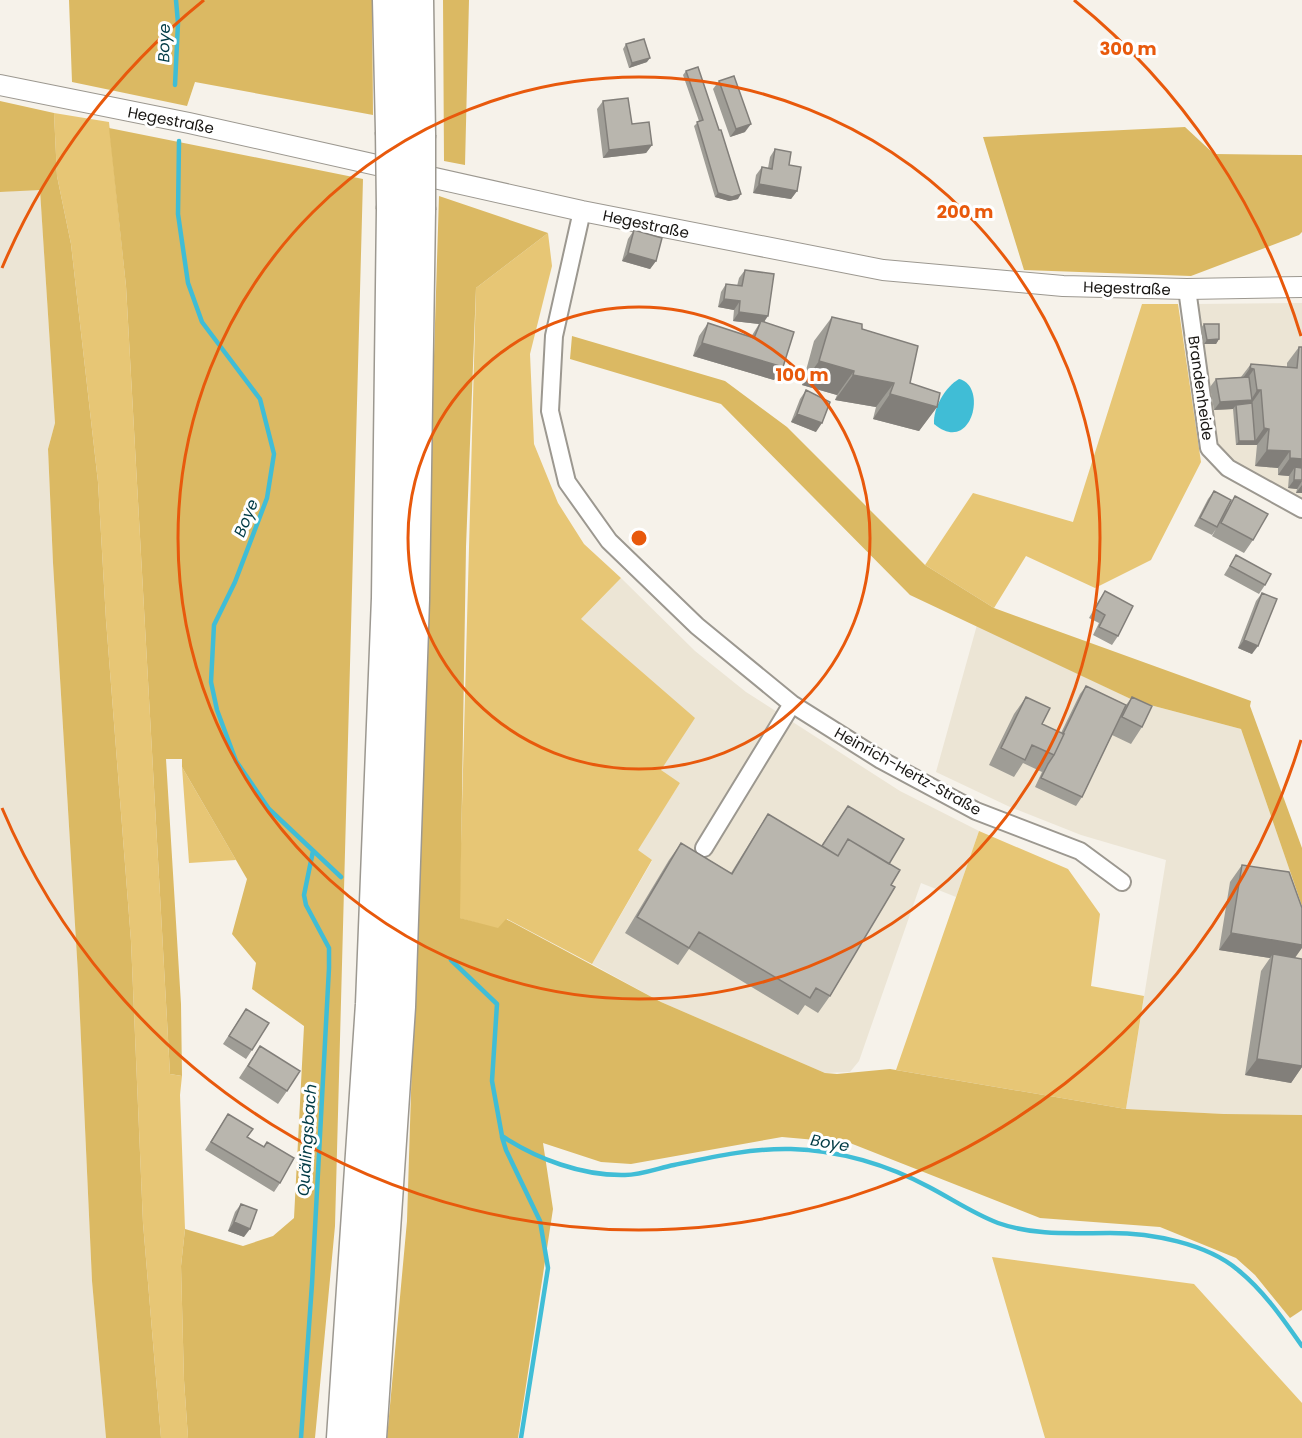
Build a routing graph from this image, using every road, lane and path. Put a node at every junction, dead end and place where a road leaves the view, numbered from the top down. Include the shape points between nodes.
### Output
1 (388, 0) edge
2 (418, 0) edge
3 (0, 85) edge
4 (405, 134) junction
5 (406, 209) junction
6 (582, 211) junction
7 (1302, 287) edge
8 (1187, 289) junction
9 (1302, 509) edge
10 (792, 704) junction
11 (704, 848) dead end
12 (1122, 882) dead end
13 (342, 1438) edge
14 (371, 1438) edge

1 - 4 highway
2 - 4 highway
3 - 6 street, Hegestraße
4 - 5 highway, bridge
5 - 13 highway via 371,1004
5 - 14 highway via 414,600 400,1007
6 - 8 street, Hegestraße via 883,270 1063,286
6 - 10 street, Heinrich-Hertz-Straße via 554,336 550,411 567,482 609,541 697,626
7 - 8 street, Hegestraße
8 - 9 street, Brandenheide via 1209,448 1228,468
10 - 11 street
10 - 12 street, Heinrich-Hertz-Straße via 881,760 976,811 1080,851

